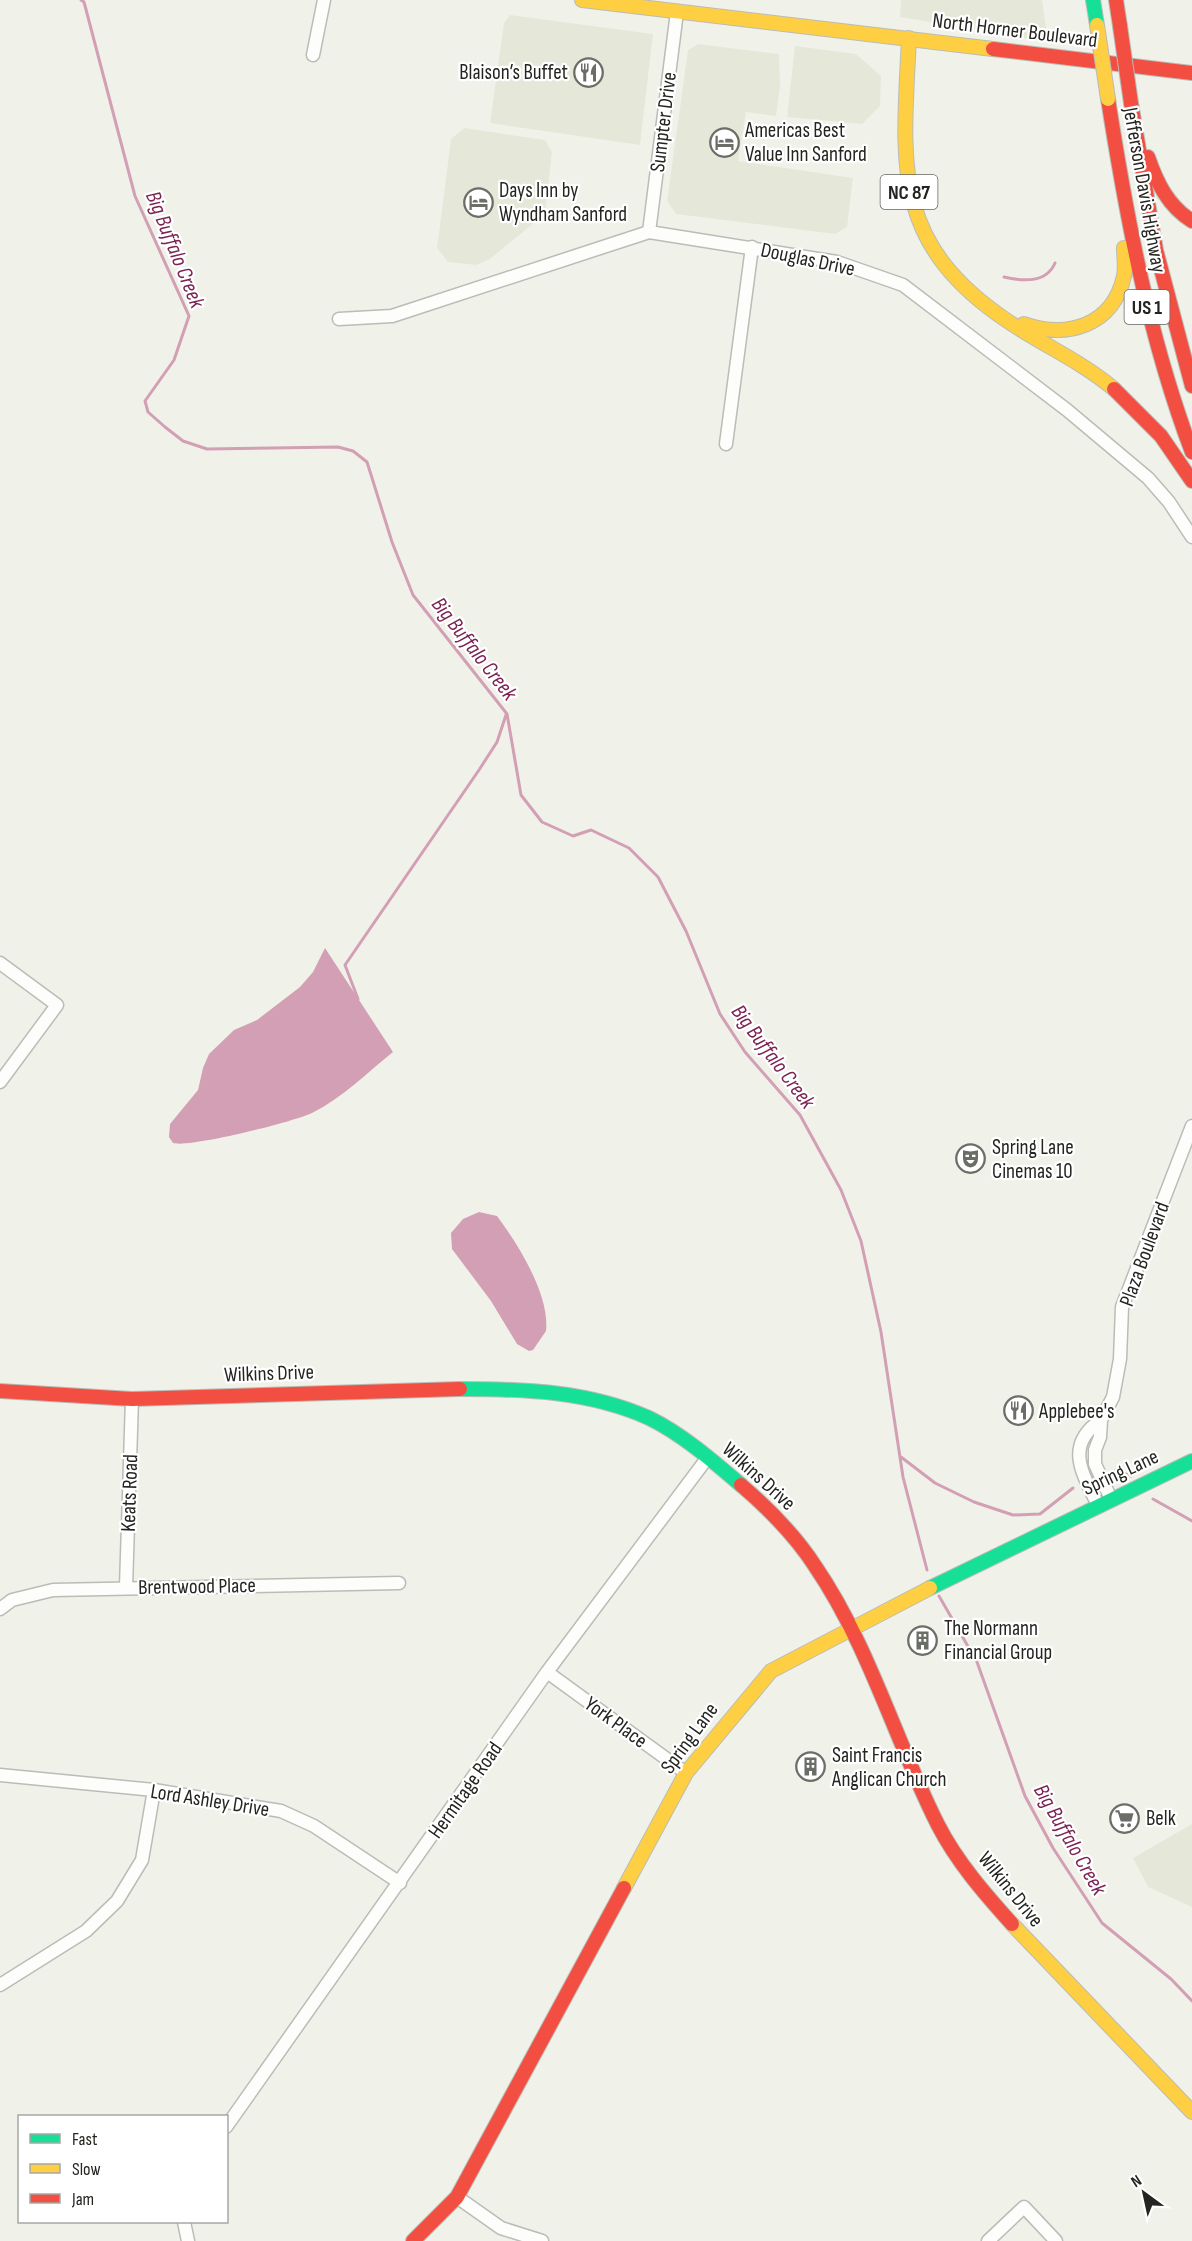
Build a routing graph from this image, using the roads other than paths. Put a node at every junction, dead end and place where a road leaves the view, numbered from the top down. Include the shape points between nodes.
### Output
1 (324, 0) edge
2 (582, 0) edge
3 (1093, 0) edge
4 (1116, 0) edge
5 (677, 12) junction
6 (909, 38) junction
7 (313, 54) dead end
8 (1192, 73) edge
9 (1137, 142) junction
10 (1117, 159) junction
11 (1192, 221) edge
12 (648, 232) junction
13 (752, 247) junction
14 (998, 313) junction
15 (339, 319) dead end
16 (1192, 386) edge
17 (726, 444) dead end
18 (1192, 452) edge
19 (1192, 481) edge
20 (1192, 537) edge
21 (0, 963) edge
22 (0, 1082) edge
23 (1192, 1126) edge
24 (0, 1391) edge
25 (132, 1399) junction
26 (1101, 1420) junction
27 (708, 1457) junction
28 (1192, 1461) edge
29 (1111, 1499) junction
30 (1098, 1505) junction
31 (399, 1583) dead end
32 (126, 1587) junction
33 (0, 1609) edge
34 (850, 1627) junction
35 (547, 1672) junction
36 (686, 1773) junction
37 (0, 1775) edge
38 (154, 1790) junction
39 (400, 1883) junction
40 (0, 1985) edge
41 (1192, 2112) edge
42 (228, 2124) edge
43 (456, 2197) junction
44 (184, 2223) edge
45 (188, 2241) edge
46 (413, 2241) edge
47 (542, 2241) edge
48 (988, 2241) edge
49 (1056, 2241) edge

1 - 7 street
2 - 5 main road, North Horner Boulevard
3 - 10 main road, Jefferson Davis Highway / US 1, bridge
4 - 9 main road, Jefferson Davis Highway / US 1, bridge
5 - 6 main road, North Horner Boulevard
5 - 12 street, Sumpter Drive
6 - 8 main road, North Horner Boulevard
6 - 14 main road, NC 87 via 904,147 914,211 929,246 953,278
9 - 11 main road via 1148,156 1164,195 1180,215
9 - 16 main road, Jefferson Davis Highway / US 1 via 1161,275
10 - 14 main road, NC 87 via 1115,202 1125,272 1119,290 1100,318 1084,329 1059,331 1032,327
10 - 18 main road, Jefferson Davis Highway / US 1 via 1142,290
12 - 13 street, Douglas Drive
12 - 15 street, Douglas Drive via 392,316
13 - 17 street
13 - 20 street, Douglas Drive via 837,262 903,285 1148,477
14 - 19 main road via 1013,326 1092,372 1125,398 1158,431
21 - 22 street via 57,1005
23 - 26 street, Plaza Boulevard via 1122,1307 1120,1359 1113,1397
24 - 25 main road, Wilkins Drive
25 - 27 main road, Wilkins Drive via 528,1389 603,1401 650,1419
25 - 32 street, Keats Road
26 - 29 street, Plaza Boulevard via 1095,1464
26 - 30 street, Plaza Boulevard via 1088,1429 1078,1452
27 - 34 main road, Wilkins Drive via 770,1510 815,1565
27 - 35 street, Hermitage Road
28 - 29 main road, Spring Lane
29 - 30 main road, Spring Lane
30 - 34 main road, Spring Lane
31 - 32 street, Brentwood Place
32 - 33 street, Brentwood Place via 53,1590 12,1600
34 - 36 main road, Spring Lane via 771,1671
34 - 41 main road, Wilkins Drive via 939,1827 976,1883 1032,1948
35 - 36 street, York Place
35 - 39 street, Hermitage Road
36 - 43 main road, Spring Lane
37 - 38 street, Lord Ashley Drive
38 - 39 street, Lord Ashley Drive via 281,1811 314,1826
38 - 40 street via 142,1860 117,1900 86,1931
39 - 42 street, Hermitage Road
43 - 46 main road, Spring Lane
43 - 47 street via 501,2228
44 - 45 street
48 - 49 street via 1024,2207

